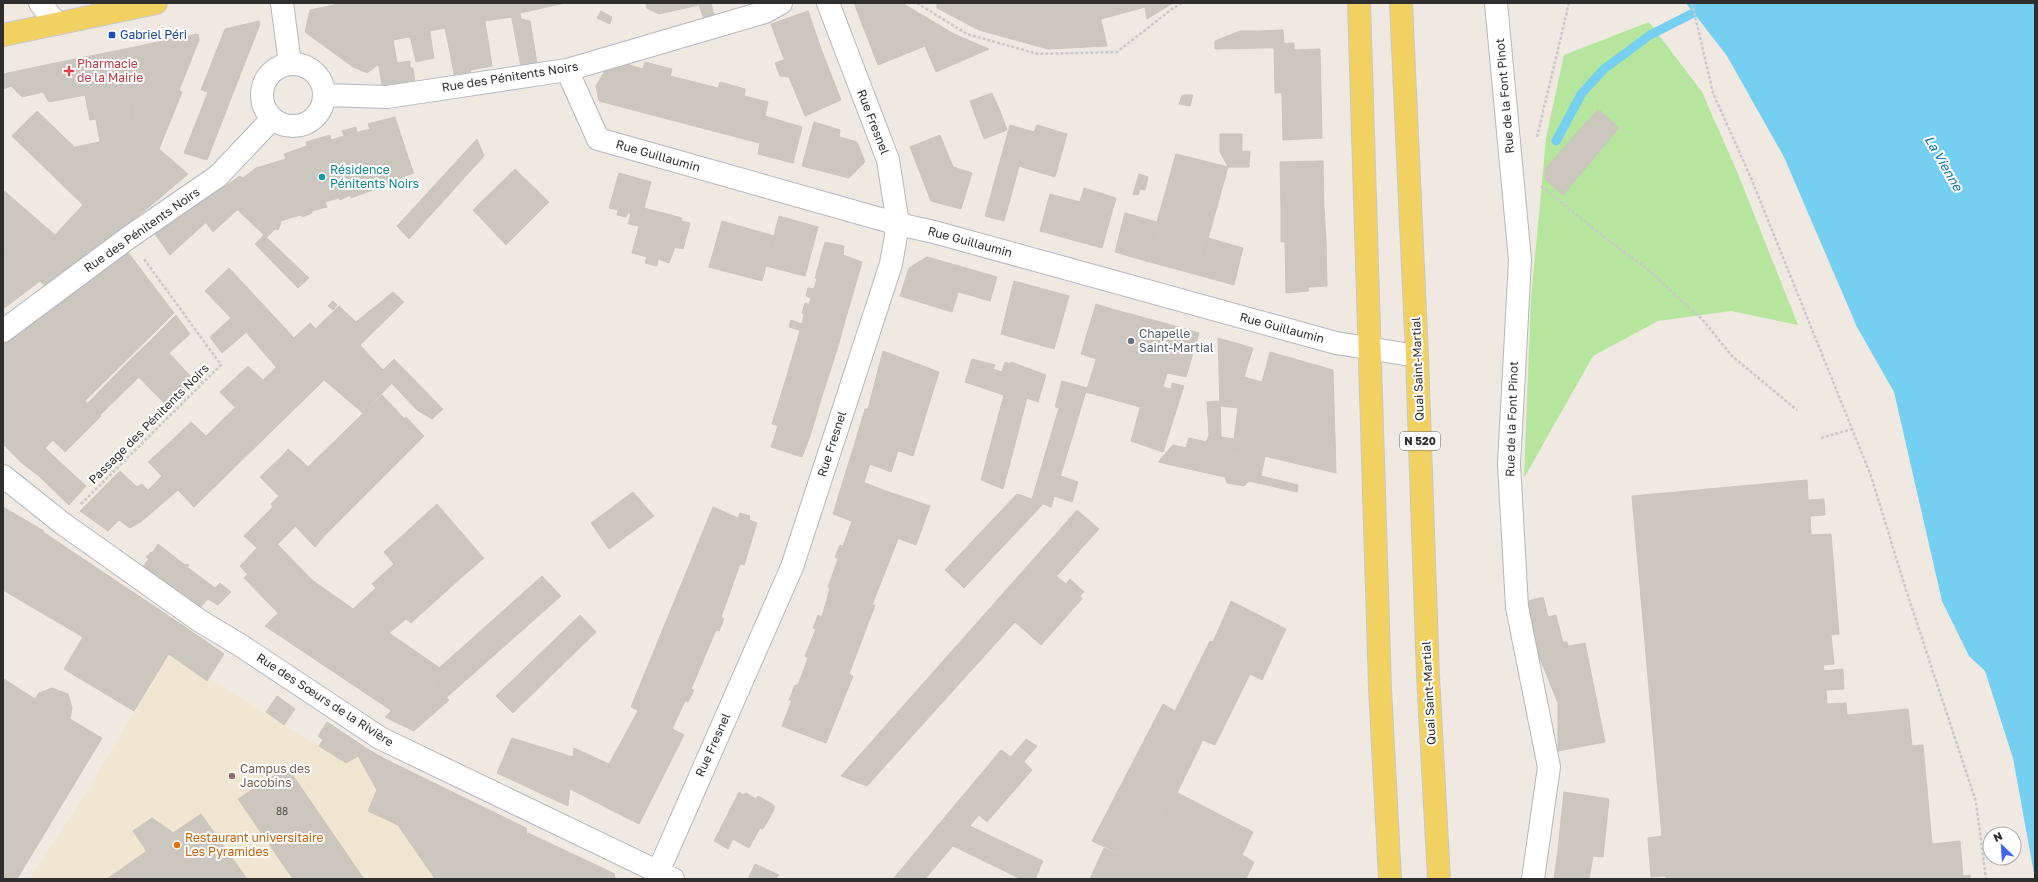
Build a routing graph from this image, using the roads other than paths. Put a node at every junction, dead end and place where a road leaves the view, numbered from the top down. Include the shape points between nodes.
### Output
1 (40, 3) edge
2 (156, 3) edge
3 (282, 3) edge
4 (781, 3) edge
5 (828, 3) edge
6 (1359, 3) edge
7 (1401, 3) edge
8 (1496, 3) edge
9 (57, 24) junction
10 (3, 35) edge
11 (290, 64) junction
12 (568, 70) junction
13 (325, 95) junction
14 (272, 119) junction
15 (898, 224) junction
16 (3, 331) edge
17 (1370, 349) junction
18 (1418, 356) junction
19 (3, 476) edge
20 (662, 877) edge
21 (1390, 879) edge
22 (1439, 879) edge
23 (1533, 879) edge

1 - 9 street
2 - 9 main road
3 - 11 street
4 - 12 street, Rue des Pénitents Noirs via 764,12
5 - 15 street, Rue Fresnel via 888,160
6 - 17 main road
7 - 18 main road, Quai Saint-Martial / N 520
8 - 23 street, Rue de la Font Pinot via 1520,260 1509,464 1516,599 1549,767
9 - 10 main road
11 - 13 street via 300,64 314,72 323,85
11 - 14 street via 271,73 265,81 262,101
12 - 13 street, Rue des Pénitents Noirs via 387,97
12 - 15 street, Rue Guillaumin via 598,139
13 - 14 street via 324,105 312,122 292,127
14 - 16 street, Rue des Pénitents Noirs via 218,176 128,238
15 - 17 street, Rue Guillaumin via 950,236 1336,343
15 - 20 street, Rue Fresnel via 891,264 792,567
17 - 18 street, Rue Guillaumin
17 - 21 main road via 1380,688
18 - 22 main road, Quai Saint-Martial / N 520 via 1428,676
19 - 20 street, Rue des Sœurs de la Rivière via 62,523 200,621 380,738

